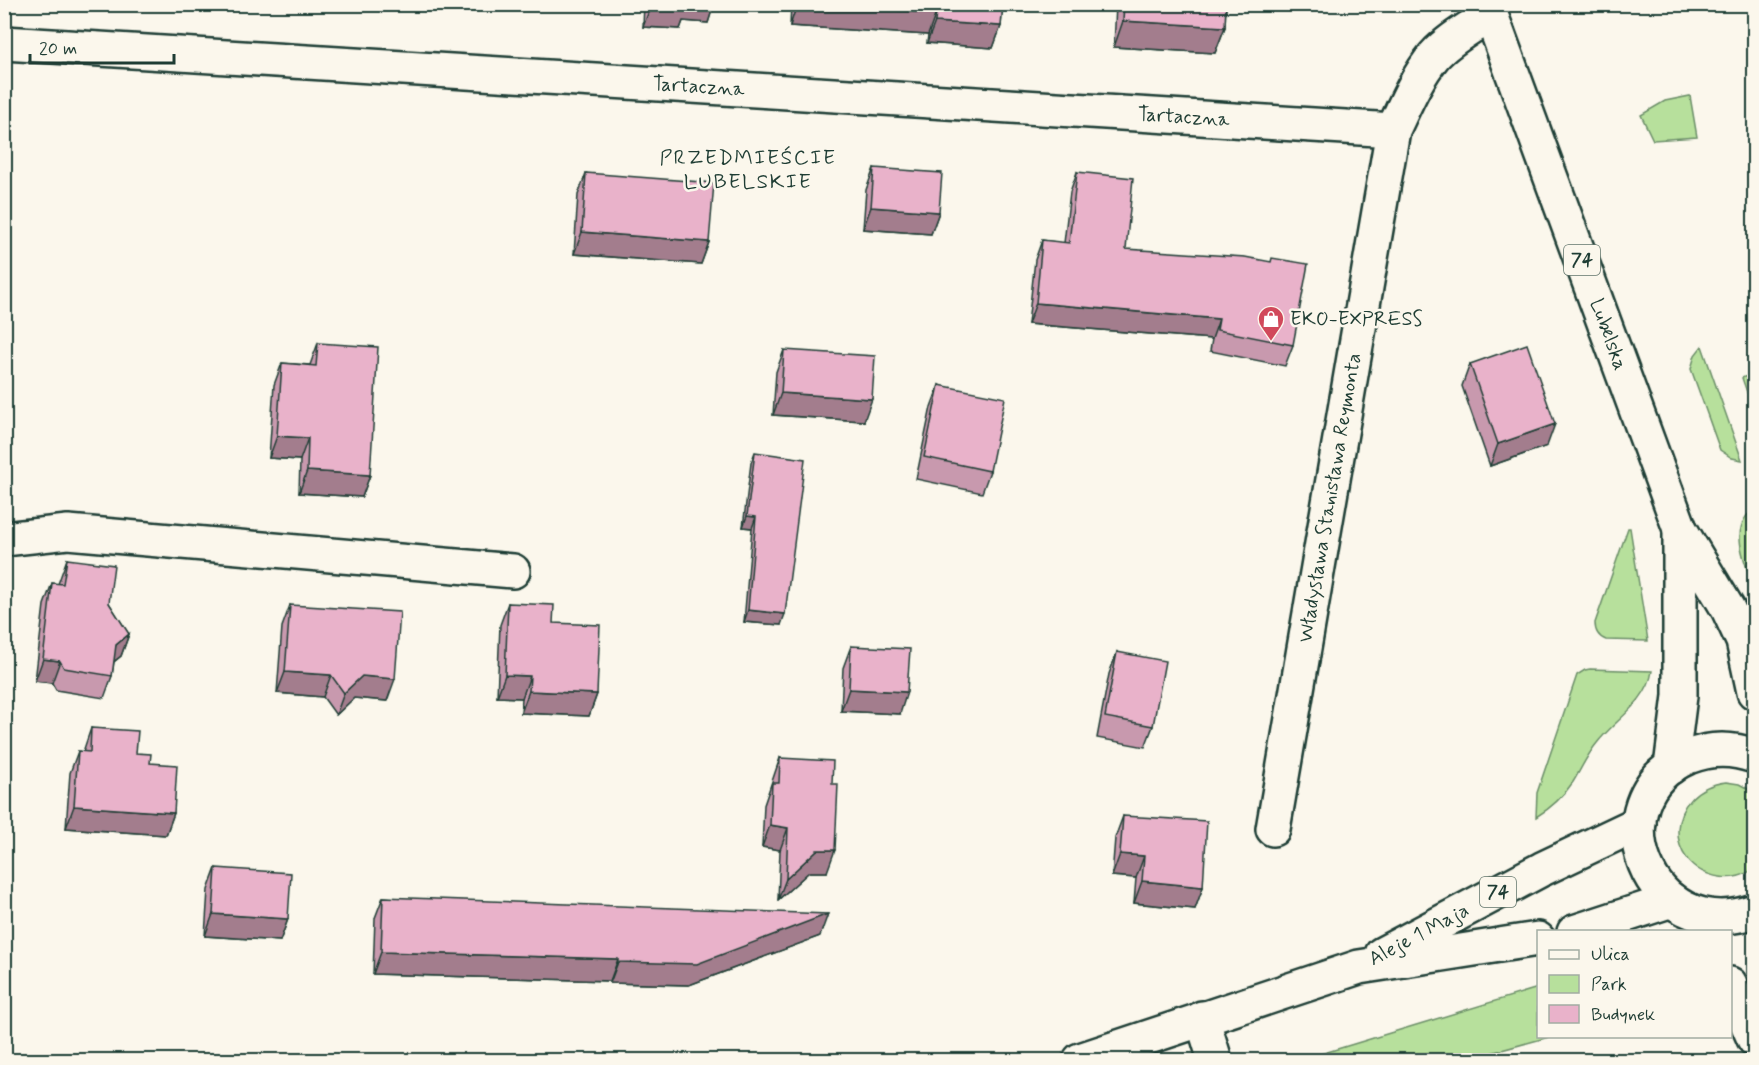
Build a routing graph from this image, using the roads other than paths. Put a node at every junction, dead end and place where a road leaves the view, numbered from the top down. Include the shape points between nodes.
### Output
1 (1489, 9) edge
2 (4, 44) edge
3 (1394, 130) junction
4 (1680, 529) junction
5 (4, 539) edge
6 (513, 571) dead end
7 (1755, 692) edge
8 (1755, 756) edge
9 (1671, 767) junction
10 (1639, 823) junction
11 (1273, 829) dead end
12 (1672, 900) junction
13 (1755, 911) edge
14 (1706, 923) edge
15 (1580, 930) edge
16 (1537, 939) edge
17 (1359, 967) junction
18 (1732, 986) edge
19 (1203, 1018) junction
20 (1755, 1039) edge
21 (1080, 1060) edge
22 (1215, 1060) edge

1 - 3 street, Władysława Stanisława Reymonta via 1435,56 1411,91
1 - 4 street, Lubelska / 74
2 - 3 street, Tartaczna
3 - 11 street, Władysława Stanisława Reymonta
4 - 7 street, Lubelska / 74 via 1743,641
4 - 9 street, Lubelska / 74 via 1680,696
5 - 6 street via 68,532
8 - 9 street via 1734,750 1708,751
9 - 10 street via 1653,786
10 - 12 street via 1640,848 1647,871
10 - 17 street, Aleje 1 Maja / 74 via 1542,869
12 - 14 street
12 - 15 street
13 - 14 street
16 - 17 street, Aleje 1 Maja / 74
17 - 19 street, Aleje 1 Maja / 74
18 - 20 street
19 - 21 street, Aleje 1 Maja / 74
19 - 22 street

